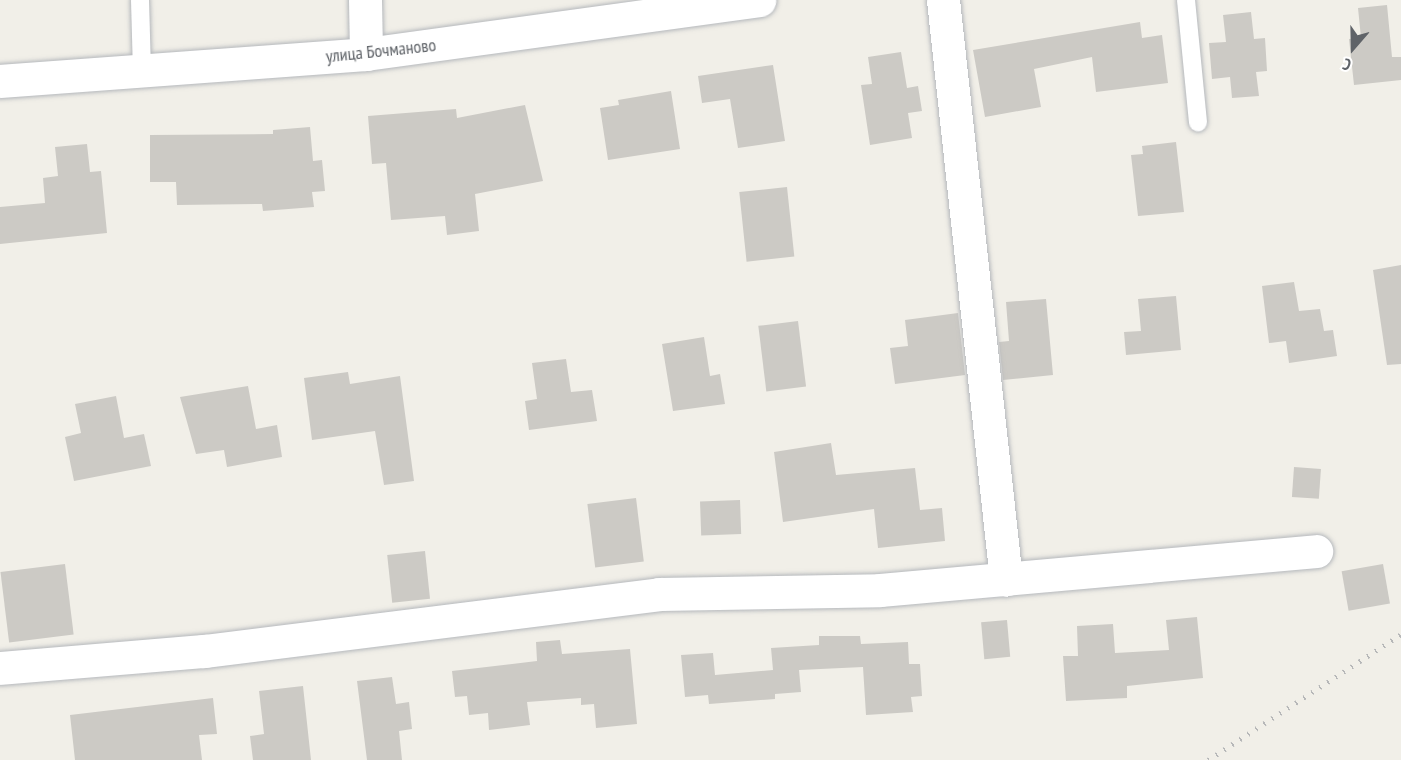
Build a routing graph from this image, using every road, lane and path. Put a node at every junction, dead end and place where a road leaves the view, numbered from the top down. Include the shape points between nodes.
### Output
1 (140, 0) edge
2 (365, 0) edge
3 (759, 0) edge
4 (943, 0) edge
5 (1186, 0) edge
6 (366, 54) junction
7 (142, 72) junction
8 (0, 81) edge
9 (1198, 122) dead end
10 (1316, 551) dead end
11 (1006, 580) junction
12 (0, 668) edge

1 - 7 lane
2 - 6 street
3 - 6 street, улица Бочманово
4 - 11 street
5 - 9 lane
6 - 7 street, улица Бочманово
7 - 8 street, улица Бочманово
10 - 11 street
11 - 12 street via 880,590 659,594 204,651

